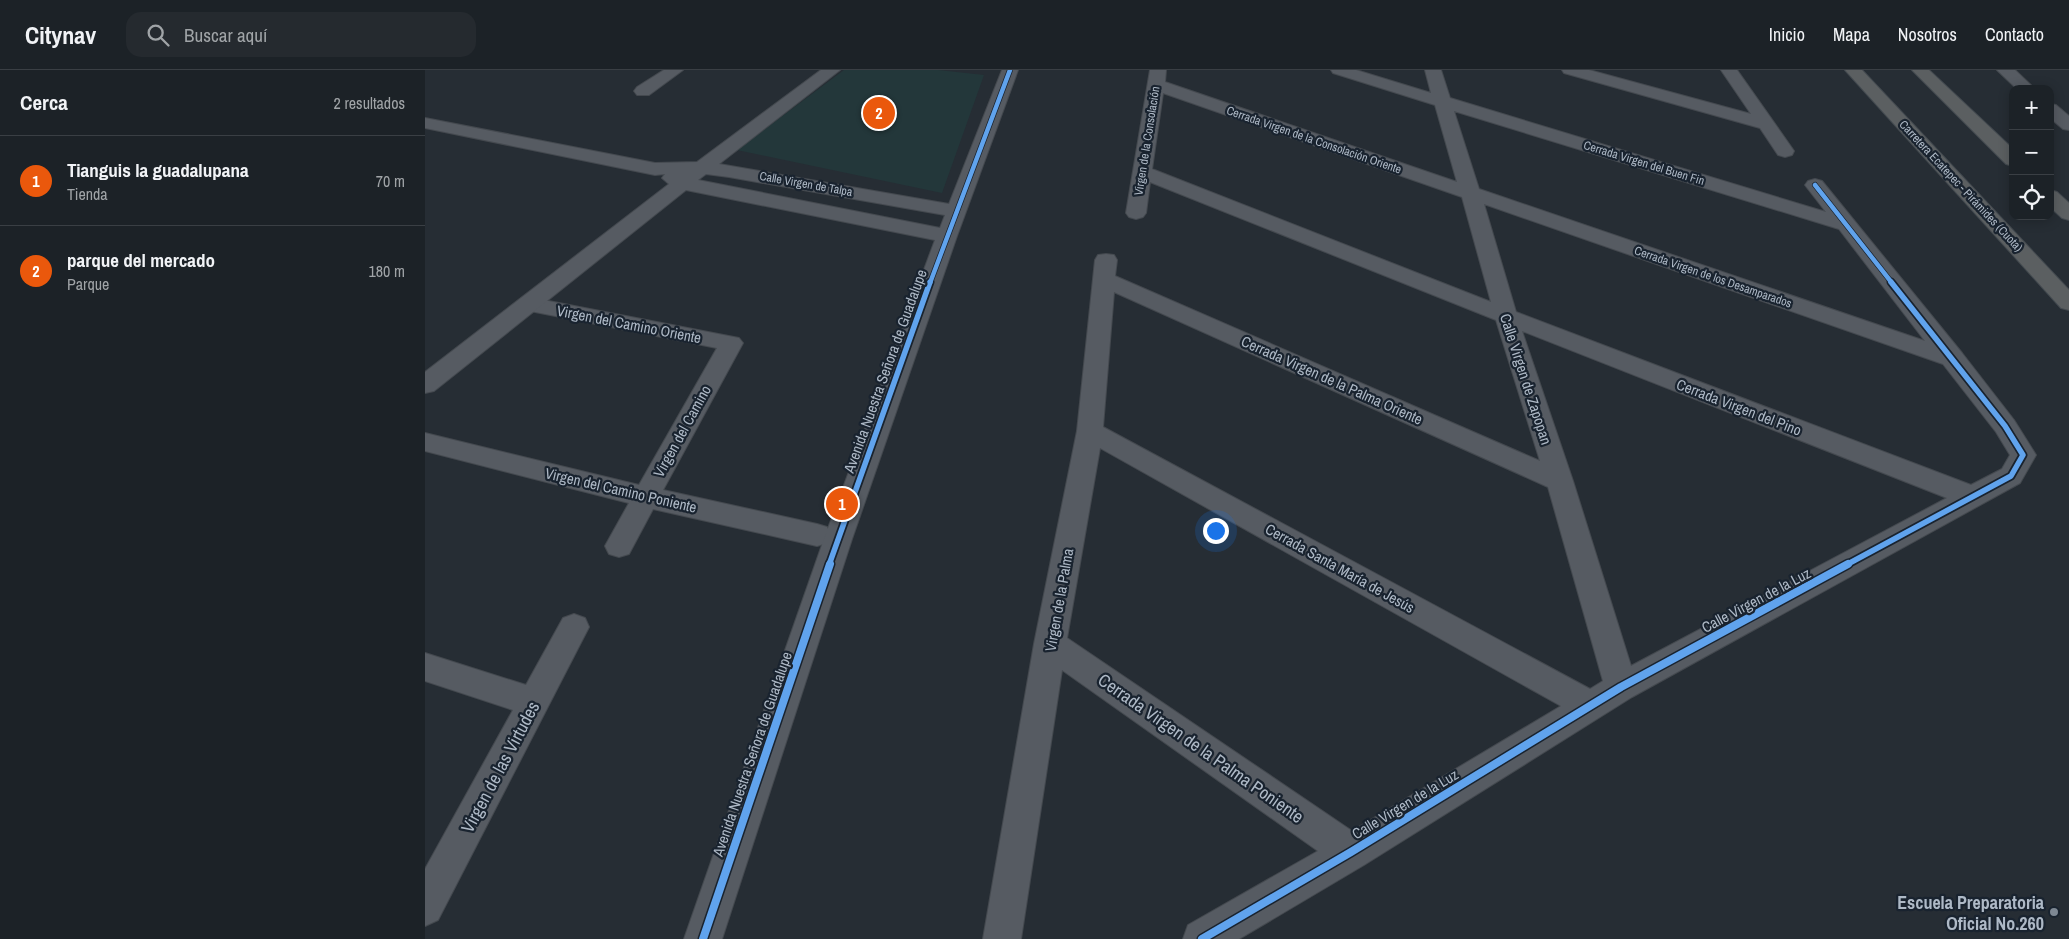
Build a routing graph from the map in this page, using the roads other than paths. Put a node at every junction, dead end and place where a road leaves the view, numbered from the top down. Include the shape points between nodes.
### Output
1 (832, 70) edge
2 (1010, 70) edge
3 (1339, 70) edge
4 (1433, 70) edge
5 (1570, 70) edge
6 (1729, 70) edge
7 (1853, 70) edge
8 (1920, 70) edge
9 (2005, 70) edge
10 (667, 71) edge
11 (1157, 77) edge
12 (2022, 85) edge
13 (643, 91) dead end
14 (1444, 102) junction
15 (2054, 111) edge
16 (425, 123) edge
17 (1767, 124) junction
18 (2069, 124) edge
19 (1785, 150) dead end
20 (2009, 156) edge
21 (702, 168) junction
22 (655, 169) junction
23 (1142, 172) junction
24 (683, 183) junction
25 (1815, 185) dead end
26 (1471, 195) junction
27 (2054, 200) edge
28 (1136, 213) dead end
29 (2069, 214) edge
30 (952, 223) junction
31 (1845, 224) junction
32 (1105, 270) joint
33 (2069, 302) edge
34 (528, 304) junction
35 (1506, 316) junction
36 (731, 343) joint
37 (1954, 359) junction
38 (425, 385) edge
39 (1090, 431) junction
40 (425, 442) edge
41 (1560, 481) junction
42 (646, 497) junction
43 (1972, 498) junction
44 (817, 535) dead end
45 (619, 546) dead end
46 (574, 627) dead end
47 (1050, 644) junction
48 (425, 667) edge
49 (1621, 687) junction
50 (535, 702) junction
51 (1591, 706) junction
52 (1351, 852) junction
53 (425, 907) edge
54 (703, 939) edge
55 (1002, 939) edge
56 (1201, 939) edge

1 - 21 street
2 - 30 street, Avenida Nuestra Señora de Guadalupe
3 - 14 street, Cerrada Virgen del Buen Fin
4 - 14 street, Calle Virgen de Zapopan
5 - 17 street
6 - 17 street
7 - 33 highway, Carretera Ecatepec - Pirámides (Cuota)
8 - 20 highway
9 - 12 street
10 - 13 street
11 - 23 street, Virgen de la Consolación
11 - 26 street, Cerrada Virgen de la Consolación Oriente
14 - 26 street, Calle Virgen de Zapopan
14 - 31 street, Cerrada Virgen del Buen Fin
15 - 18 street
16 - 22 street, Calle Virgen de Talpa
17 - 19 street
21 - 22 street, Calle Virgen de Talpa
21 - 24 street
21 - 30 street, Calle Virgen de Talpa via 729,171
22 - 24 street, Calle Virgen de Talpa
23 - 28 street, Virgen de la Consolación
23 - 35 street, Cerrada Virgen del Pino
24 - 30 street, Calle Virgen de Talpa
24 - 34 street
25 - 31 street, Calle Virgen de la Luz
26 - 35 street, Calle Virgen de Zapopan
26 - 37 street, Cerrada Virgen de los Desamparados
27 - 29 highway
30 - 54 street, Avenida Nuestra Señora de Guadalupe via 838,540
31 - 37 street, Calle Virgen de la Luz
32 - 39 street, Virgen de la Palma
32 - 41 street, Cerrada Virgen de la Palma Oriente
34 - 36 street, Virgen del Camino Oriente
34 - 38 street
35 - 41 street, Calle Virgen de Zapopan
35 - 43 street, Cerrada Virgen del Pino
36 - 42 street, Virgen del Camino
37 - 43 street, Calle Virgen de la Luz via 2023,455 2011,476
39 - 47 street, Virgen de la Palma
39 - 51 street, Cerrada Santa María de Jesús
40 - 42 street, Virgen del Camino Poniente
41 - 49 street, Calle Virgen de Zapopan
42 - 44 street, Virgen del Camino Poniente
42 - 45 street, Virgen del Camino
43 - 49 street, Calle Virgen de la Luz
46 - 50 street, Virgen de las Virtudes
47 - 52 street, Cerrada Virgen de la Palma Poniente
47 - 55 street, Virgen de la Palma
48 - 50 street
49 - 51 street, Calle Virgen de la Luz
50 - 53 street, Virgen de las Virtudes
51 - 52 street, Calle Virgen de la Luz
52 - 56 street, Calle Virgen de la Luz

